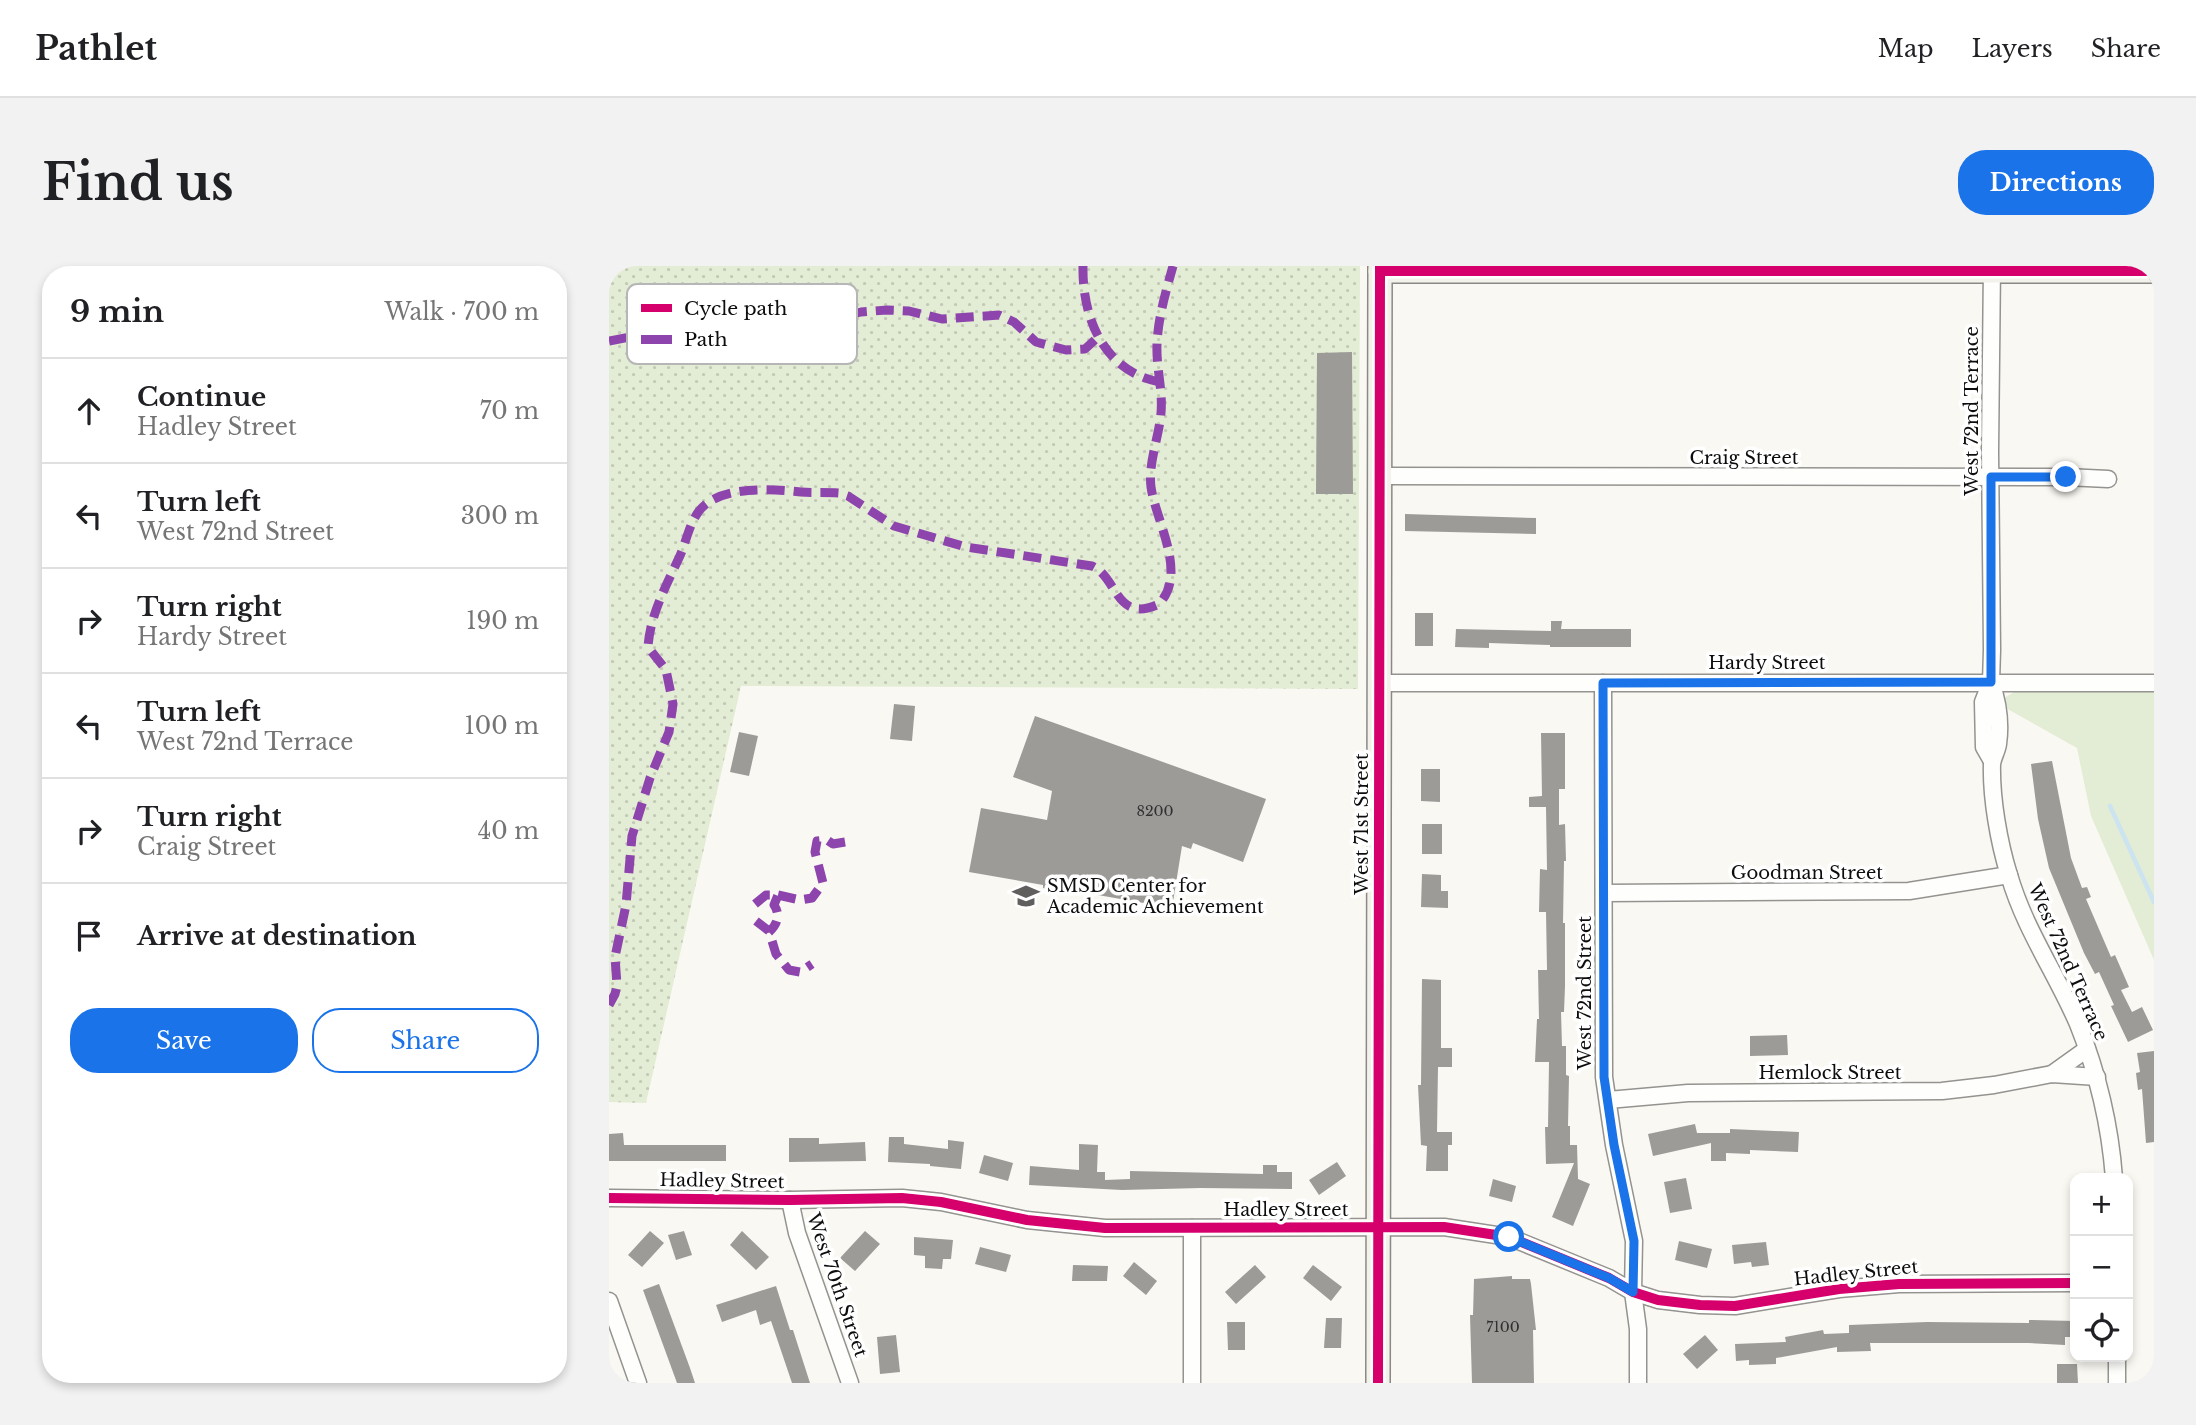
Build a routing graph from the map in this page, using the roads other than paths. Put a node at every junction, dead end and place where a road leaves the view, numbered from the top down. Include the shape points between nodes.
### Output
1 (1380, 268) edge
2 (1689, 269) edge
3 (1992, 269) edge
4 (2154, 271) edge
5 (1380, 476) junction
6 (1991, 477) junction
7 (2108, 480) dead end
8 (1380, 682) junction
9 (1991, 682) junction
10 (1603, 683) junction
11 (2154, 683) edge
12 (2009, 875) junction
13 (1604, 893) junction
14 (2087, 1049) junction
15 (2052, 1074) junction
16 (2097, 1077) junction
17 (1608, 1100) junction
18 (2114, 1173) edge
19 (609, 1198) edge
20 (790, 1200) junction
21 (1379, 1227) junction
22 (1192, 1228) junction
23 (2070, 1283) edge
24 (1633, 1292) junction
25 (609, 1301) edge
26 (2117, 1362) edge
27 (639, 1383) edge
28 (850, 1383) edge
29 (1192, 1383) edge
30 (1378, 1383) edge
31 (1638, 1383) edge
32 (2117, 1383) edge

1 - 2 street
1 - 5 street, West 71st Street
2 - 3 street
3 - 4 street
3 - 6 street, West 72nd Terrace
5 - 6 street, Craig Street
5 - 8 street, West 71st Street
6 - 7 street, Craig Street
6 - 9 street, West 72nd Terrace
8 - 10 street, Hardy Street
8 - 21 street, West 71st Street
9 - 10 street, Hardy Street
9 - 11 street, Hardy Street
9 - 12 street, West 72nd Terrace via 1999,702 1998,745 1992,761 1994,790
10 - 13 street, West 72nd Street
12 - 13 street, Goodman Street via 1909,891
12 - 14 street, West 72nd Terrace
13 - 17 street, West 72nd Street via 1604,1077
14 - 15 street, Hemlock Street
14 - 16 street, West 72nd Terrace
15 - 16 street, Hemlock Street
15 - 17 street, Hemlock Street via 1943,1091 1688,1093
16 - 18 street, West 72nd Terrace
17 - 24 street, West 72nd Street via 1634,1241
19 - 20 street, Hadley Street
20 - 22 street, Hadley Street via 902,1198 1071,1226
20 - 28 street, West 70th Street via 797,1233
21 - 22 street, Hadley Street
21 - 24 street, Hadley Street via 1444,1227 1509,1237
21 - 30 street, West 71st Street
22 - 29 street
23 - 24 street, Hadley Street via 1899,1284 1735,1306 1658,1300
24 - 31 street, West 72nd Street
25 - 27 street
26 - 32 street

